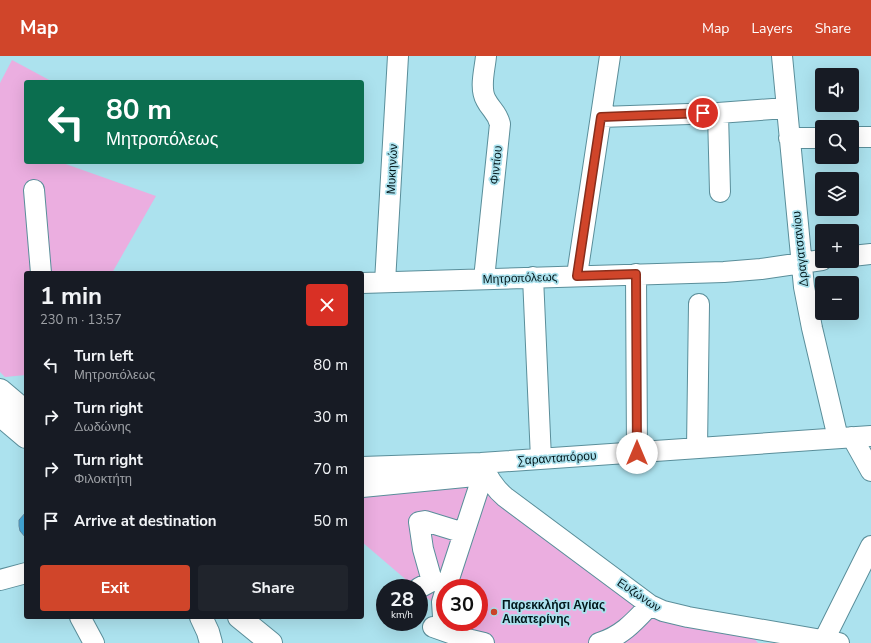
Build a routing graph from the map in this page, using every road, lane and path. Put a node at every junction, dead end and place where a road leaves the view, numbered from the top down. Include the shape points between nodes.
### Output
1 (398, 56) edge
2 (486, 56) edge
3 (610, 56) edge
4 (782, 56) edge
5 (786, 108) junction
6 (718, 112) junction
7 (601, 117) junction
8 (859, 137) edge
9 (871, 137) edge
10 (789, 138) junction
11 (815, 138) edge
12 (34, 190) dead end
13 (720, 192) dead end
14 (871, 254) edge
15 (859, 255) edge
16 (815, 261) edge
17 (801, 262) junction
18 (41, 271) edge
19 (636, 274) junction
20 (577, 276) junction
21 (533, 277) junction
22 (484, 279) junction
23 (385, 282) junction
24 (364, 283) edge
25 (699, 304) dead end
26 (0, 390) edge
27 (24, 410) edge
28 (0, 415) edge
29 (24, 435) edge
30 (854, 437) edge
31 (697, 448) junction
32 (637, 453) junction
33 (541, 459) junction
34 (364, 467) edge
35 (871, 471) edge
36 (482, 475) junction
37 (364, 487) edge
38 (464, 533) junction
39 (871, 546) edge
40 (24, 574) edge
41 (449, 579) edge
42 (0, 580) edge
43 (428, 583) edge
44 (650, 605) junction
45 (81, 619) edge
46 (202, 619) edge
47 (241, 619) edge
48 (445, 631) edge
49 (778, 638) edge
50 (611, 642) edge
51 (832, 642) edge
52 (94, 643) edge
53 (211, 643) edge
54 (271, 643) edge
55 (484, 643) edge

1 - 23 street, Μυκηνών
2 - 22 street, Φιντίου via 484,93 486,100 497,113 500,124
3 - 7 street
4 - 5 street, Δραγατσανίου
5 - 6 street
5 - 10 street, Δραγατσανίου
6 - 7 street
6 - 13 street
7 - 20 street
8 - 9 street
10 - 11 street
10 - 17 street, Δραγατσανίου
12 - 18 street
14 - 15 street
16 - 17 street, Μητροπόλεως
17 - 19 street, Μητροπόλεως via 724,272
17 - 30 street, Δραγατσανίου via 812,328
19 - 20 street, Μητροπόλεως
19 - 32 street
20 - 21 street, Μητροπόλεως
21 - 22 street, Μητροπόλεως
21 - 33 street
22 - 23 street, Μητροπόλεως
23 - 24 street, Μητροπόλεως
25 - 31 street
26 - 27 main road
28 - 29 main road
30 - 31 street, Σαρανταπόρου
30 - 35 street, Δραγατσανίου
31 - 32 street, Σαρανταπόρου
32 - 33 street, Σαρανταπόρου
33 - 36 street, Σαρανταπόρου
34 - 36 street, Σαρανταπόρου
36 - 37 street
36 - 38 street
36 - 44 street, Ευζώνων via 505,497
38 - 41 street
38 - 43 street via 425,521 419,522 432,581
39 - 51 street
40 - 42 street
44 - 49 street, Ευζώνων via 688,618
44 - 50 street
45 - 52 street
46 - 53 main road
47 - 54 main road
48 - 55 street
49 - 51 street, Ευζώνων

